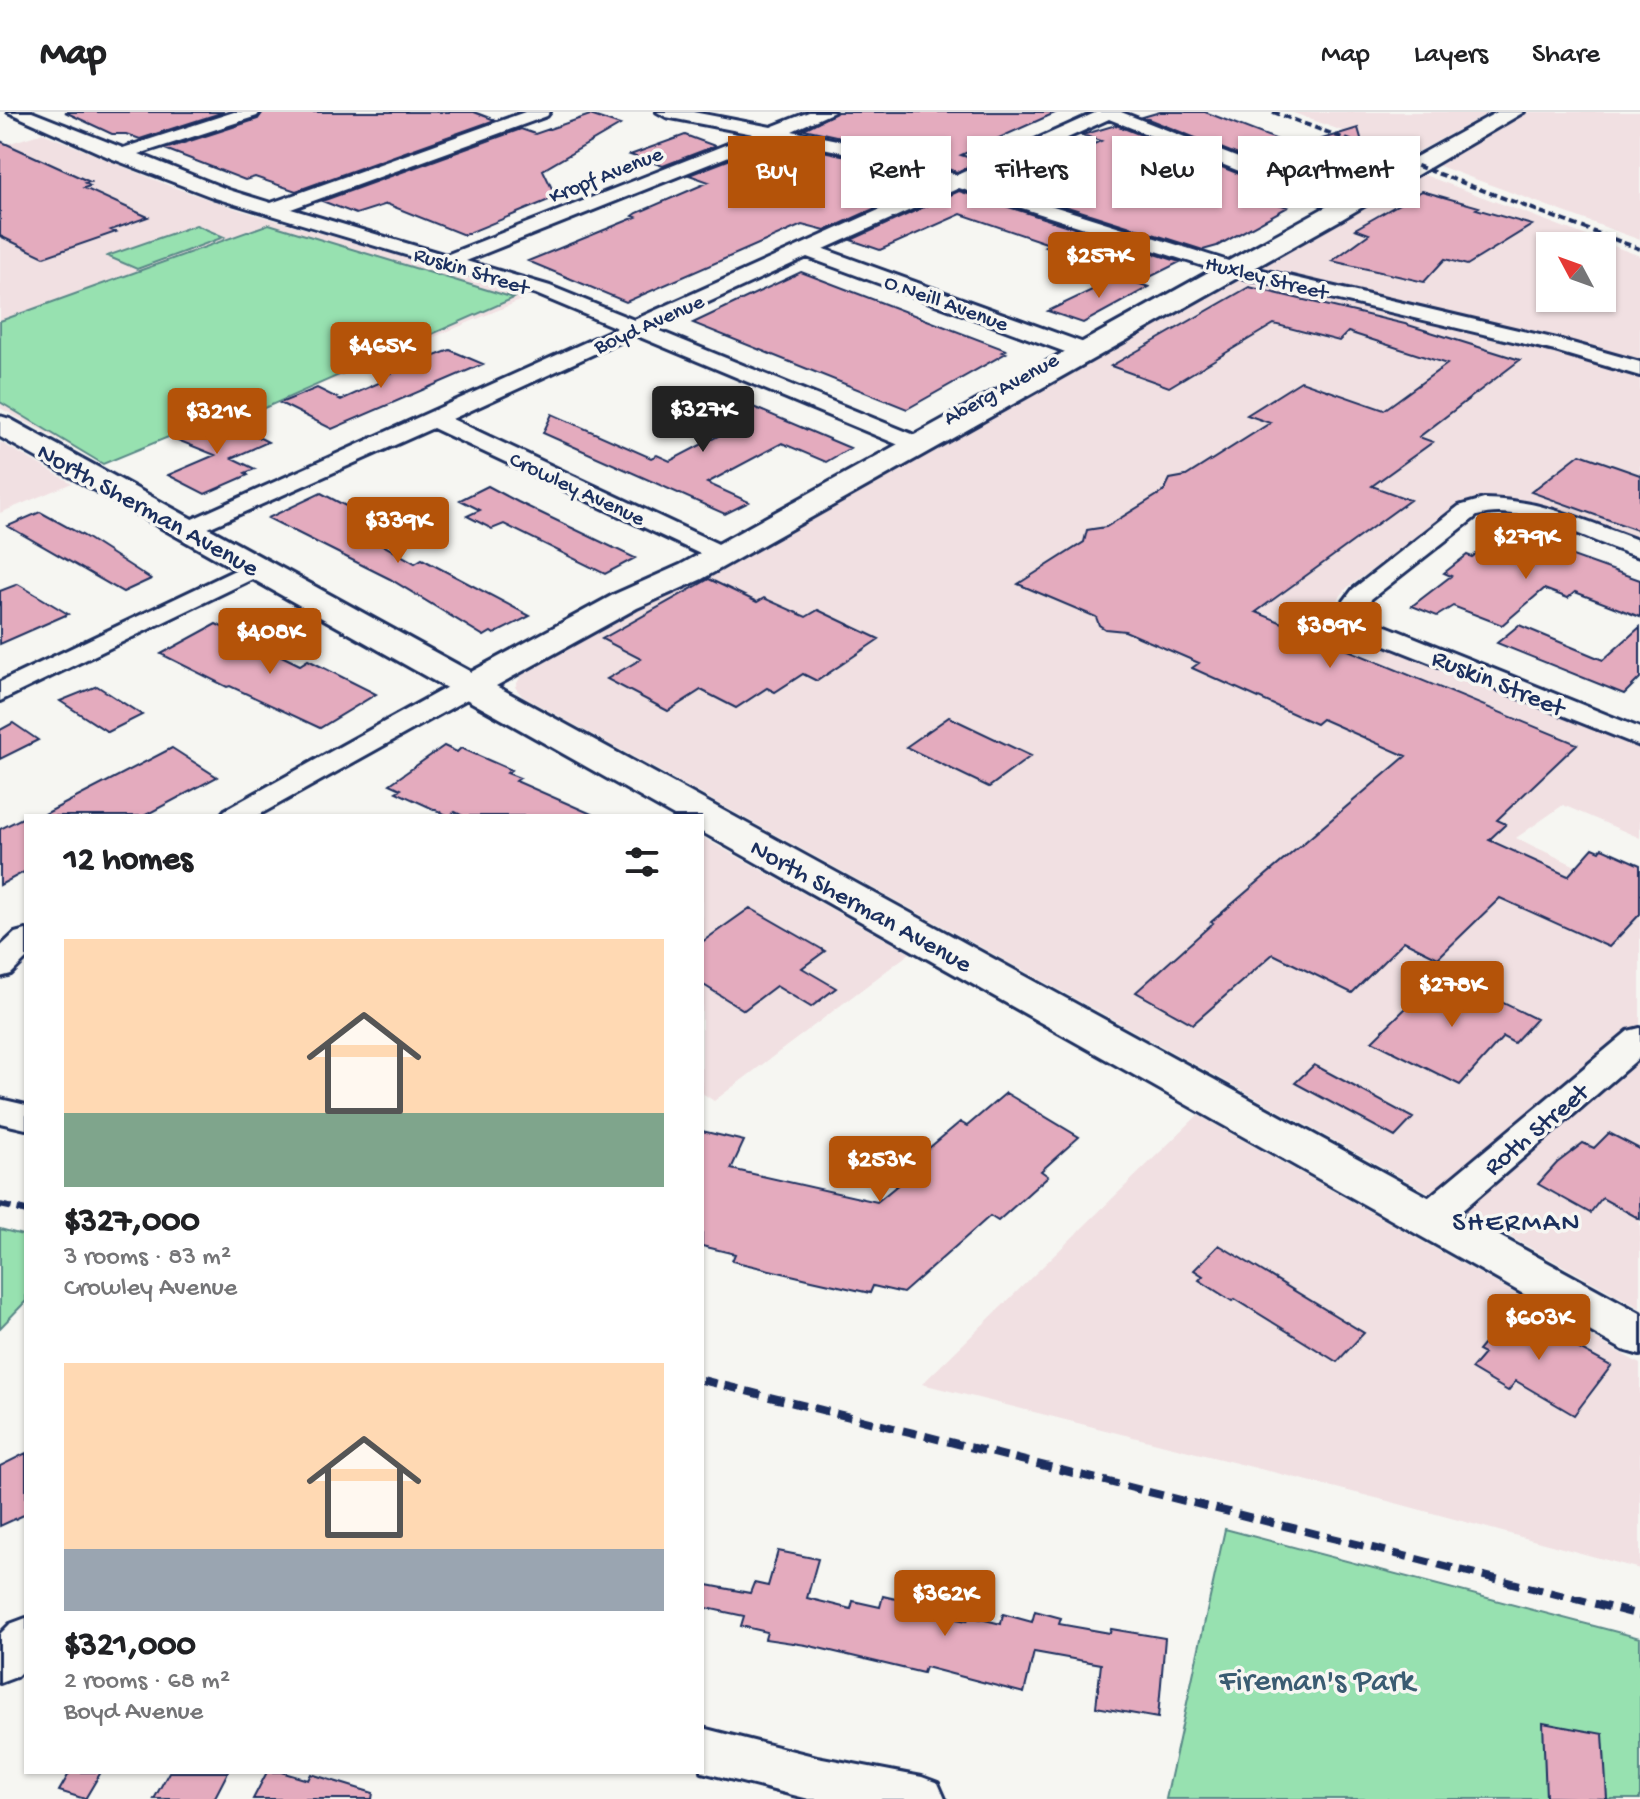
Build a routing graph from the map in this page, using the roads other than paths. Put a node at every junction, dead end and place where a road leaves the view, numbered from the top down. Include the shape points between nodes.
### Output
1 (17, 112) edge
2 (251, 112) edge
3 (541, 112) edge
4 (666, 112) edge
5 (825, 112) edge
6 (1510, 112) edge
7 (1108, 113) edge
8 (776, 132) junction
9 (119, 155) junction
10 (1420, 162) edge
11 (1238, 164) edge
12 (961, 180) junction
13 (1336, 208) edge
14 (269, 210) junction
15 (807, 250) junction
16 (447, 261) junction
17 (1227, 268) junction
18 (634, 328) junction
19 (1080, 350) junction
20 (1640, 369) edge
21 (433, 419) junction
22 (0, 425) edge
23 (912, 442) junction
24 (188, 530) junction
25 (1640, 550) edge
26 (715, 551) junction
27 (256, 568) junction
28 (470, 686) junction
29 (0, 693) edge
30 (1640, 738) edge
31 (239, 814) edge
32 (701, 814) edge
33 (704, 815) edge
34 (24, 942) edge
35 (0, 966) edge
36 (1640, 1039) edge
37 (0, 1111) edge
38 (24, 1117) edge
39 (1430, 1217) junction
40 (1640, 1336) edge
41 (24, 1640) edge
42 (0, 1663) edge
43 (704, 1751) edge
44 (922, 1799) edge

1 - 9 street, Ruskin Street
2 - 9 street
3 - 14 street
4 - 8 street, Huxley Street
5 - 8 street, Kropf Avenue
6 - 10 street, Aberg Avenue
7 - 11 street
7 - 12 street, Boyd Avenue
8 - 12 street, Huxley Street
8 - 16 street, Kropf Avenue
9 - 14 street, Ruskin Street
12 - 15 street, Boyd Avenue
12 - 17 street, Huxley Street
13 - 17 street, Aberg Avenue
14 - 16 street, Ruskin Street
15 - 18 street, Boyd Avenue
15 - 19 street, O Neill Avenue
16 - 18 street, Ruskin Street via 543,290
17 - 19 street, Aberg Avenue
17 - 20 street, Huxley Street
18 - 21 street, Boyd Avenue
18 - 23 street, Ruskin Street
19 - 23 street, Aberg Avenue
21 - 24 street, Boyd Avenue
21 - 26 street, Crowley Avenue
22 - 24 street, North Sherman Avenue
23 - 26 street, Aberg Avenue
24 - 27 street, North Sherman Avenue
25 - 30 street, Ruskin Street via 1520,508 1486,504 1468,511 1362,594 1354,608 1358,622
26 - 28 street, Aberg Avenue via 676,580 626,601
27 - 28 street, North Sherman Avenue
27 - 29 street
28 - 31 street
28 - 32 street, North Sherman Avenue
33 - 39 street, North Sherman Avenue
34 - 35 street
36 - 39 street, Roth Street
37 - 38 street
39 - 40 street, North Sherman Avenue
41 - 42 street
43 - 44 street

